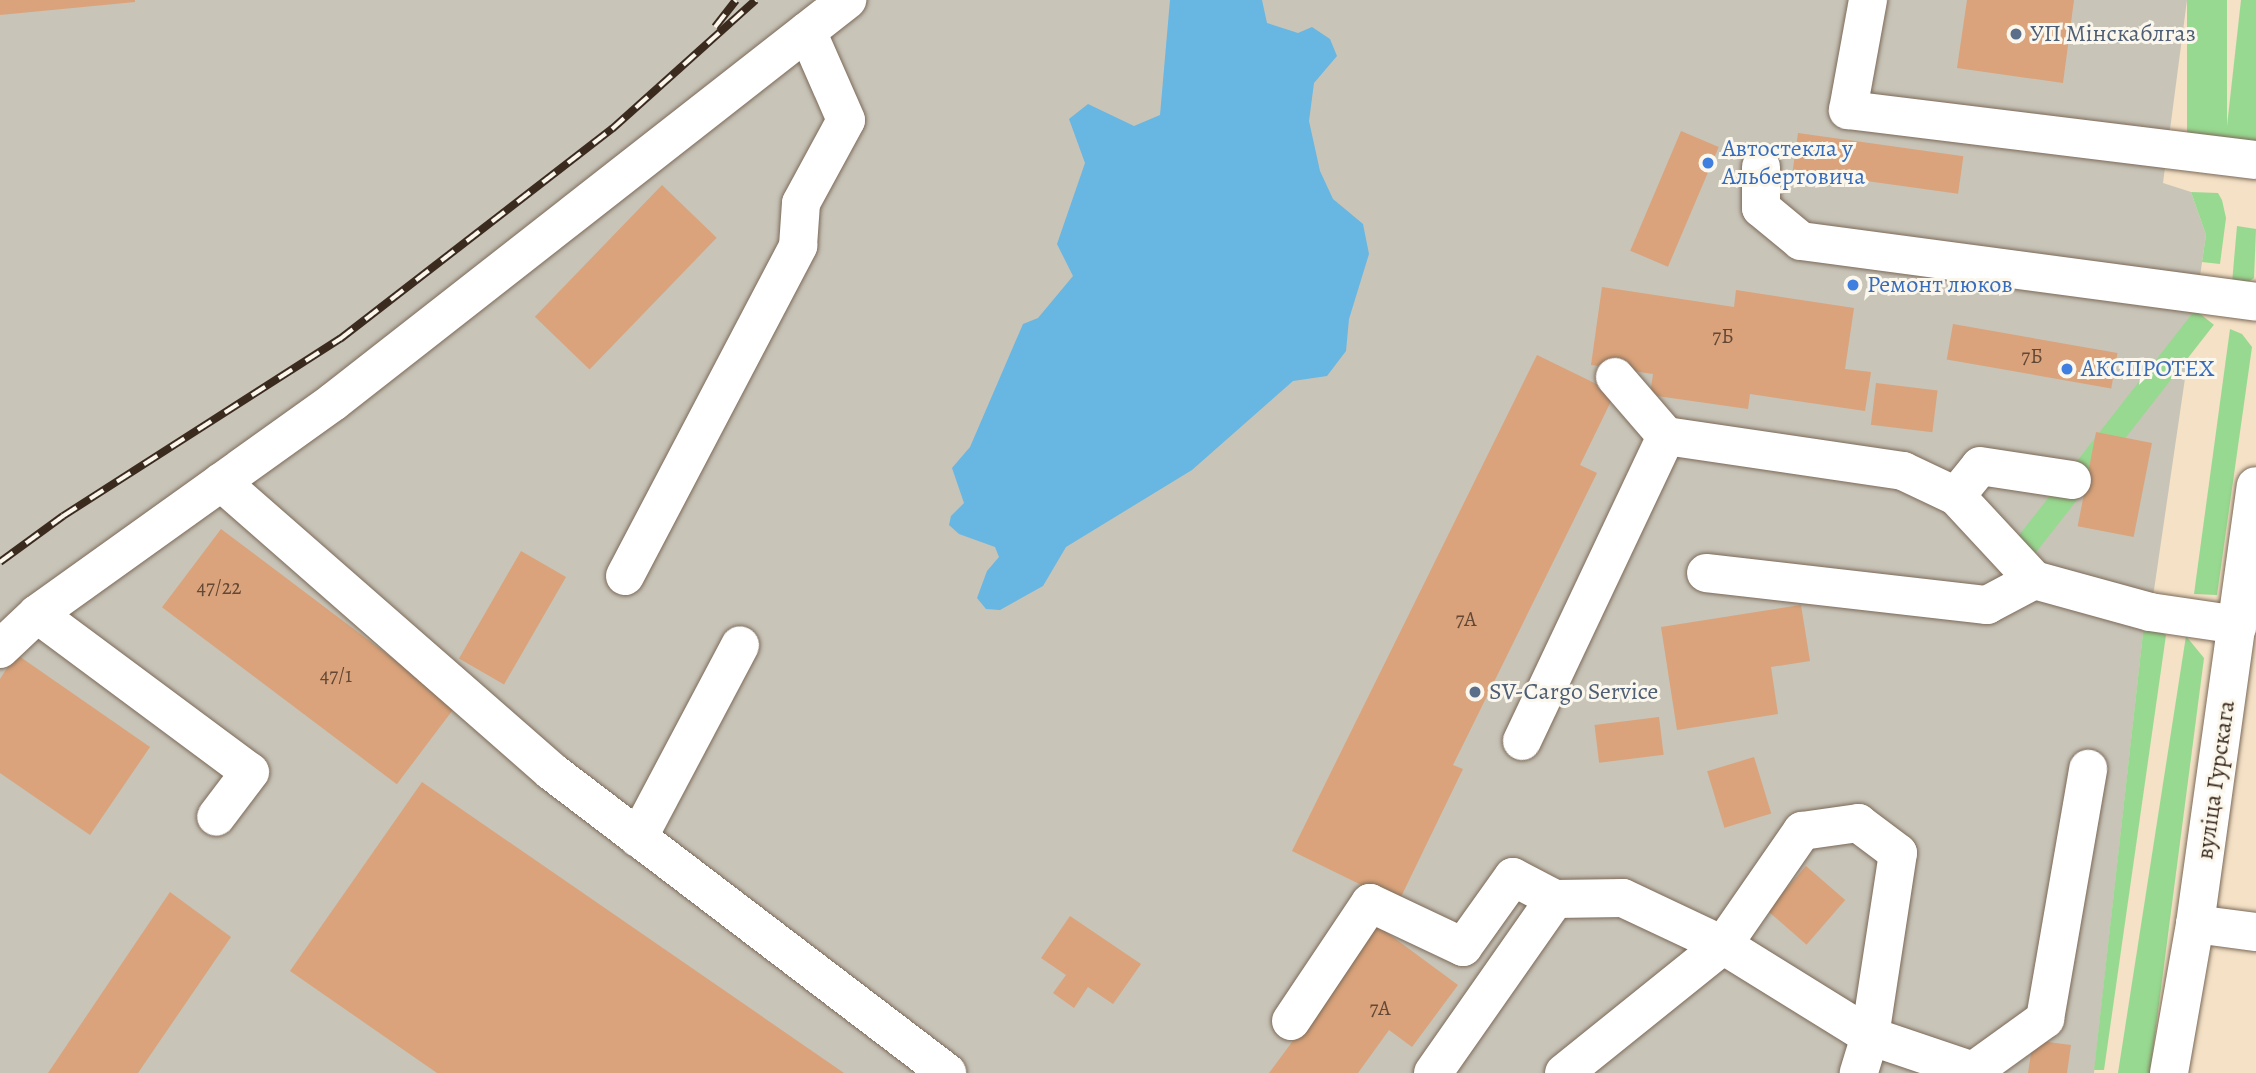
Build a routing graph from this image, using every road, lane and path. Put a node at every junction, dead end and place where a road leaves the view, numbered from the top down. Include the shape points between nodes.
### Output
1 (847, 0) edge
2 (1868, 0) edge
3 (807, 31) junction
4 (2256, 160) edge
5 (1761, 167) dead end
6 (2256, 302) edge
7 (1615, 377) dead end
8 (1666, 436) junction
9 (2072, 480) dead end
10 (221, 482) junction
11 (2256, 486) edge
12 (1956, 496) junction
13 (1706, 573) dead end
14 (625, 576) dead end
15 (2034, 580) junction
16 (37, 614) junction
17 (2238, 625) junction
18 (740, 645) dead end
19 (0, 649) edge
20 (1522, 741) dead end
21 (2088, 769) dead end
22 (216, 817) dead end
23 (638, 838) junction
24 (1555, 899) junction
25 (2195, 924) junction
26 (2256, 932) edge
27 (1723, 945) junction
28 (1291, 1021) dead end
29 (1870, 1036) junction
30 (1976, 1072) edge
31 (947, 1073) edge
32 (1433, 1073) edge
33 (1564, 1073) edge
34 (1859, 1073) edge
35 (2169, 1073) edge

1 - 3 main road
2 - 4 main road via 1848,110
3 - 10 main road via 333,402
3 - 14 main road via 846,120 801,203 798,246
5 - 6 main road via 1761,208 1801,241
7 - 8 main road
8 - 12 main road via 1903,471
8 - 20 main road
9 - 12 main road via 1980,466
10 - 16 main road
10 - 23 main road via 551,771
11 - 17 main road, вуліца Гурскага
12 - 15 main road
13 - 15 main road via 1987,605
15 - 17 main road via 2150,612
16 - 19 main road
16 - 22 main road via 250,772
17 - 25 main road, вуліца Гурскага
18 - 23 main road
21 - 30 main road via 2045,1019
23 - 31 main road
24 - 27 main road via 1623,898
24 - 28 main road via 1513,877 1463,947 1370,903
24 - 32 main road
25 - 26 main road
25 - 35 main road, вуліца Гурскага
27 - 29 main road
27 - 29 main road via 1802,831 1858,823 1898,853
27 - 33 main road
29 - 30 main road
29 - 34 main road

